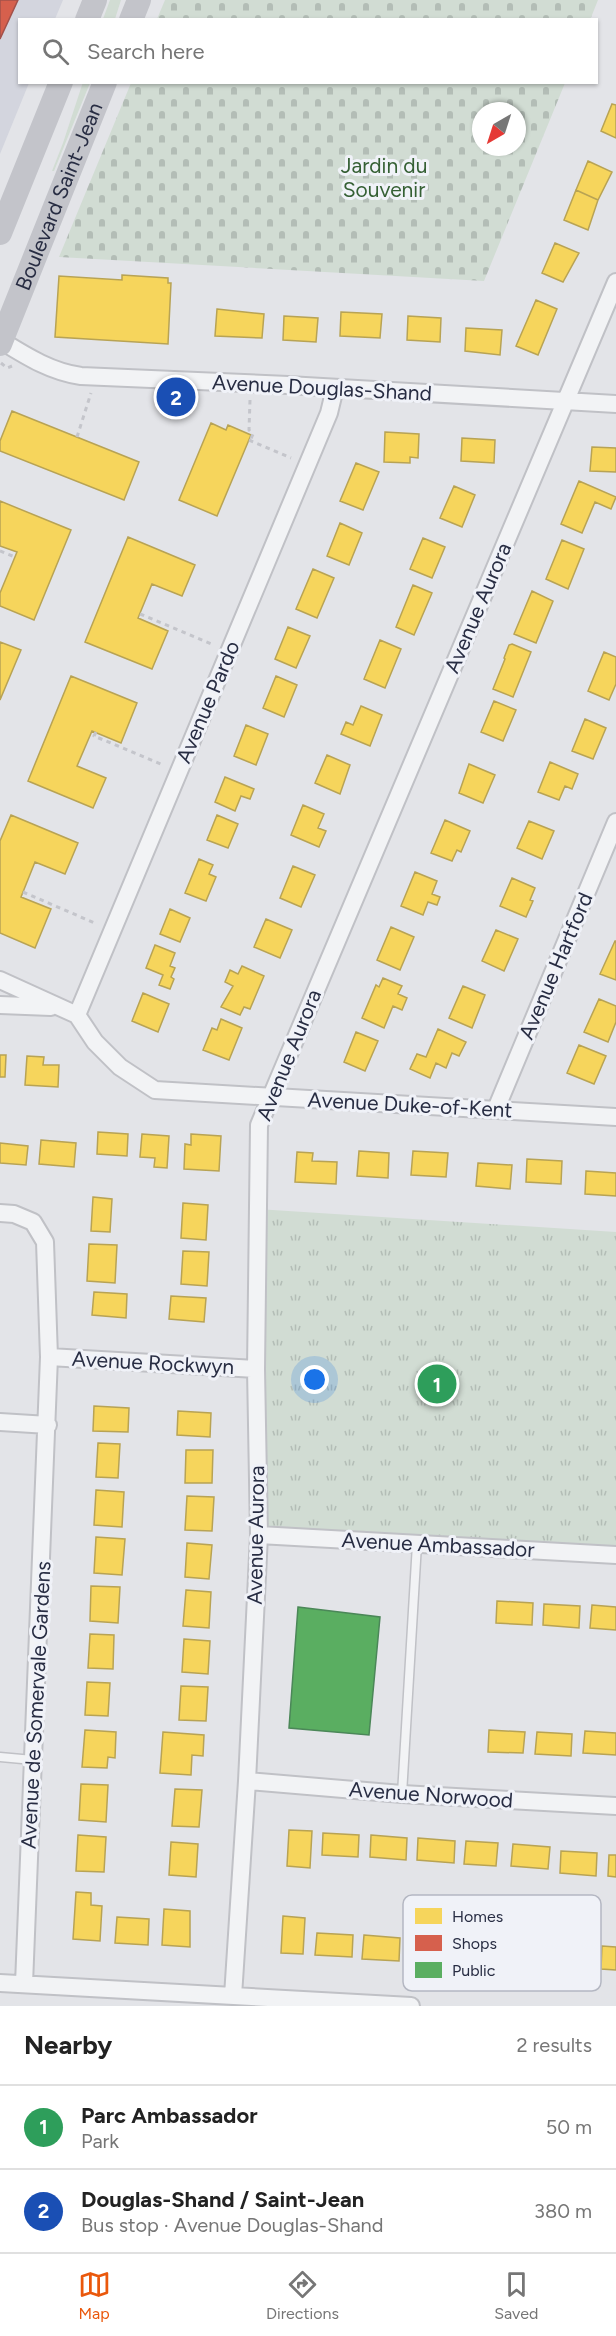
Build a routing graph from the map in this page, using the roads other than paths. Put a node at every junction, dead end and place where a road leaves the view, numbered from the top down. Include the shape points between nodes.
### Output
1 (95, 0) edge
2 (139, 0) edge
3 (88, 18) edge
4 (132, 18) edge
5 (60, 84) edge
6 (104, 84) edge
7 (0, 233) edge
8 (616, 282) edge
9 (0, 347) edge
10 (335, 388) junction
11 (566, 401) junction
12 (616, 404) edge
13 (616, 822) edge
14 (0, 980) edge
15 (0, 1005) edge
16 (58, 1007) junction
17 (76, 1015) junction
18 (270, 1098) junction
19 (496, 1109) junction
20 (616, 1117) edge
21 (0, 1213) edge
22 (50, 1357) junction
23 (256, 1369) junction
24 (0, 1422) edge
25 (48, 1425) junction
26 (259, 1535) junction
27 (417, 1544) junction
28 (616, 1555) edge
29 (0, 1757) edge
30 (33, 1760) junction
31 (247, 1781) junction
32 (402, 1794) junction
33 (616, 1806) edge
34 (0, 1983) edge
35 (24, 1984) junction
36 (232, 1996) junction
37 (411, 2006) edge

1 - 3 main road
2 - 4 main road
5 - 7 main road, Boulevard Saint-Jean
6 - 9 main road, Boulevard Saint-Jean
8 - 11 street, Avenue Aurora
9 - 10 street, Avenue Douglas-Shand via 72,375
10 - 11 street, Avenue Douglas-Shand
10 - 17 street, Avenue Pardo via 329,413
11 - 12 street, Avenue Douglas-Shand
11 - 18 street, Avenue Aurora
13 - 19 street, Avenue Hartford
14 - 16 street
15 - 16 street
16 - 17 street
17 - 18 street, Avenue Duke-of-Kent via 120,1067 155,1090
18 - 19 street, Avenue Duke-of-Kent
18 - 23 street, Avenue Aurora via 259,1125
19 - 20 street, Avenue Duke-of-Kent
21 - 22 street, Avenue de Somervale Gardens via 33,1222 45,1242
22 - 23 street, Avenue Rockwyn
22 - 25 street, Avenue de Somervale Gardens
23 - 26 street, Avenue Aurora
24 - 25 street
25 - 30 street, Avenue de Somervale Gardens
26 - 27 street, Avenue Ambassador
26 - 31 street, Avenue Aurora
27 - 28 street, Avenue Ambassador
27 - 32 lane
29 - 30 lane
30 - 35 street, Avenue de Somervale Gardens
31 - 32 street, Avenue Norwood
31 - 36 street, Avenue Aurora
32 - 33 street, Avenue Norwood
34 - 35 street
35 - 36 street
36 - 37 street

